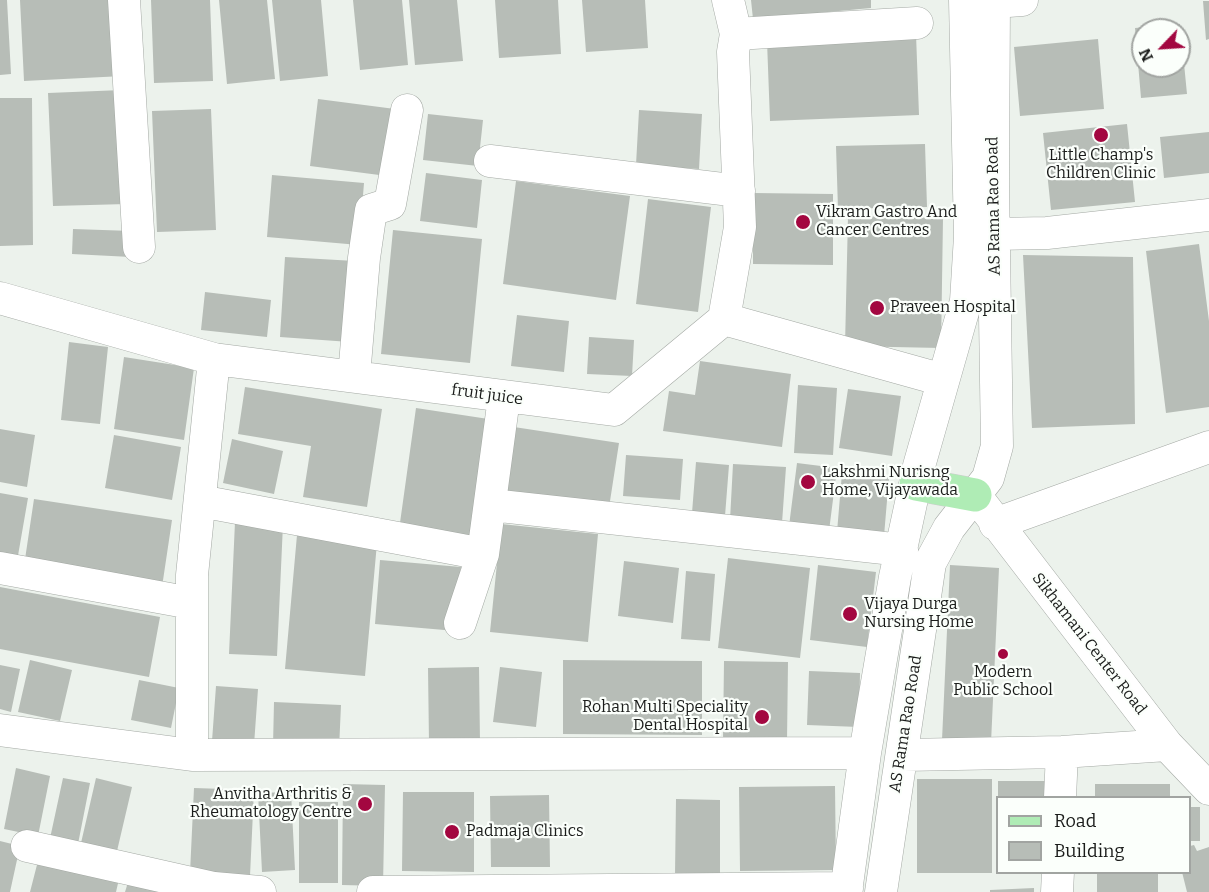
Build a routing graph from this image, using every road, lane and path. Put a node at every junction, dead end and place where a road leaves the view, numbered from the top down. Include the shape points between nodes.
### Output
1 (124, 0) edge
2 (728, 0) edge
3 (994, 1) edge
4 (917, 23) dead end
5 (736, 34) junction
6 (407, 110) dead end
7 (490, 161) dead end
8 (739, 191) junction
9 (1209, 215) edge
10 (994, 234) junction
11 (140, 247) dead end
12 (0, 298) edge
13 (724, 319) junction
14 (214, 359) junction
15 (354, 376) junction
16 (943, 380) junction
17 (504, 398) junction
18 (1209, 447) edge
19 (916, 484) junction
20 (975, 495) junction
21 (200, 501) junction
22 (491, 505) junction
23 (995, 524) junction
24 (902, 550) junction
25 (483, 554) junction
26 (0, 568) edge
27 (191, 603) junction
28 (460, 623) dead end
29 (0, 730) edge
30 (1167, 745) junction
31 (1062, 752) junction
32 (865, 753) junction
33 (192, 755) junction
34 (904, 755) junction
35 (1209, 789) edge
36 (1060, 796) edge
37 (27, 846) dead end
38 (1058, 874) edge
39 (847, 890) edge
40 (260, 892) edge
41 (373, 892) edge
42 (882, 892) edge
43 (1057, 892) edge

1 - 11 street
2 - 5 street
3 - 10 street, AS Rama Rao Road
3 - 16 street, AS Rama Rao Road via 966,301
4 - 5 street
5 - 8 street via 733,52
6 - 15 street via 390,204 371,210
7 - 8 street
8 - 13 street via 740,227
9 - 10 street via 1047,233
10 - 20 street, AS Rama Rao Road via 997,447 988,478
12 - 14 street, fruit juice
13 - 16 street
13 - 17 street, fruit juice via 614,410
14 - 15 street, fruit juice
14 - 21 street
15 - 17 street, fruit juice
16 - 19 street, AS Rama Rao Road
17 - 22 street
18 - 23 street
19 - 20 main road
19 - 24 street, AS Rama Rao Road
20 - 23 street, Sikhamani Center Road
20 - 34 street, AS Rama Rao Road via 949,528 930,563
21 - 25 street
21 - 27 street
22 - 24 street
22 - 25 street
23 - 30 street, Sikhamani Center Road
24 - 32 street, AS Rama Rao Road
25 - 28 street
26 - 27 street
27 - 33 street
29 - 33 street
30 - 31 street
30 - 35 street, Sikhamani Center Road
31 - 34 street
31 - 36 street
32 - 33 street
32 - 39 street, AS Rama Rao Road
34 - 42 street, AS Rama Rao Road
37 - 40 street via 214,888
38 - 43 street
39 - 41 street

